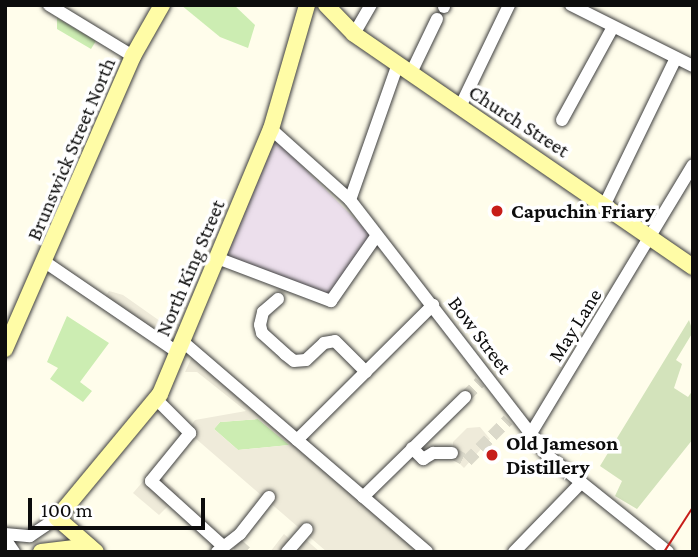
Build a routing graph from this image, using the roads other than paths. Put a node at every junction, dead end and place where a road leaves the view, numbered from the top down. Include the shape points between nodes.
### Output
1 (49, 5) edge
2 (162, 5) edge
3 (307, 5) edge
4 (326, 5) edge
5 (371, 5) edge
6 (509, 5) edge
7 (571, 5) edge
8 (592, 10) edge
9 (437, 19) dead end
10 (613, 27) junction
11 (354, 34) junction
12 (133, 56) junction
13 (676, 58) junction
14 (693, 66) edge
15 (404, 69) junction
16 (460, 107) junction
17 (562, 120) dead end
18 (271, 129) junction
19 (693, 165) edge
20 (350, 200) junction
21 (605, 204) junction
22 (377, 235) junction
23 (653, 236) junction
24 (217, 258) junction
25 (45, 262) junction
26 (693, 267) edge
27 (278, 299) dead end
28 (433, 305) junction
29 (180, 346) junction
30 (5, 349) edge
31 (366, 372) junction
32 (465, 397) tunnel mouth
33 (157, 400) junction
34 (530, 435) junction
35 (297, 440) junction
36 (412, 448) junction
37 (452, 453) tunnel mouth
38 (580, 484) junction
39 (269, 497) dead end
40 (363, 497) junction
41 (57, 518) junction
42 (307, 529) dead end
43 (5, 536) edge
44 (228, 546) edge
45 (92, 549) edge
46 (14, 552) edge
47 (41, 552) edge
48 (287, 552) edge
49 (427, 552) edge
50 (514, 552) edge
51 (668, 552) edge

1 - 12 street
2 - 12 main road, Brunswick Street North
3 - 18 main road, North King Street
4 - 11 main road, Church Street
5 - 11 street
6 - 16 street
7 - 8 street
8 - 10 street
9 - 15 street
10 - 13 street
10 - 17 street
11 - 15 main road, Church Street
12 - 25 main road, Brunswick Street North
13 - 14 street
13 - 21 street
15 - 16 main road, Church Street
15 - 20 street
16 - 21 main road, Church Street
18 - 20 street, Bow Street
18 - 24 main road, North King Street
19 - 23 street, May Lane
20 - 22 street, Bow Street
21 - 23 main road, Church Street
22 - 24 street via 331,301
22 - 28 street, Bow Street
23 - 26 main road, Church Street
23 - 34 street, May Lane
24 - 29 main road, North King Street
25 - 29 street
25 - 30 main road, Brunswick Street North
27 - 31 street via 263,312 260,325 262,333 285,354 294,361 306,360 324,343 335,341
28 - 31 street
28 - 34 street, Bow Street via 483,379
29 - 33 main road, North King Street
29 - 35 street
31 - 35 street
32 - 36 street
33 - 41 main road, North King Street
33 - 44 street via 190,433 151,481
34 - 38 street, Bow Street
35 - 40 street
36 - 37 street via 424,459 433,453
36 - 40 street
38 - 50 street
38 - 51 street, Bow Street
39 - 44 street
40 - 49 street
41 - 43 street via 30,536
41 - 45 main road
42 - 48 street
43 - 46 street
45 - 47 main road

